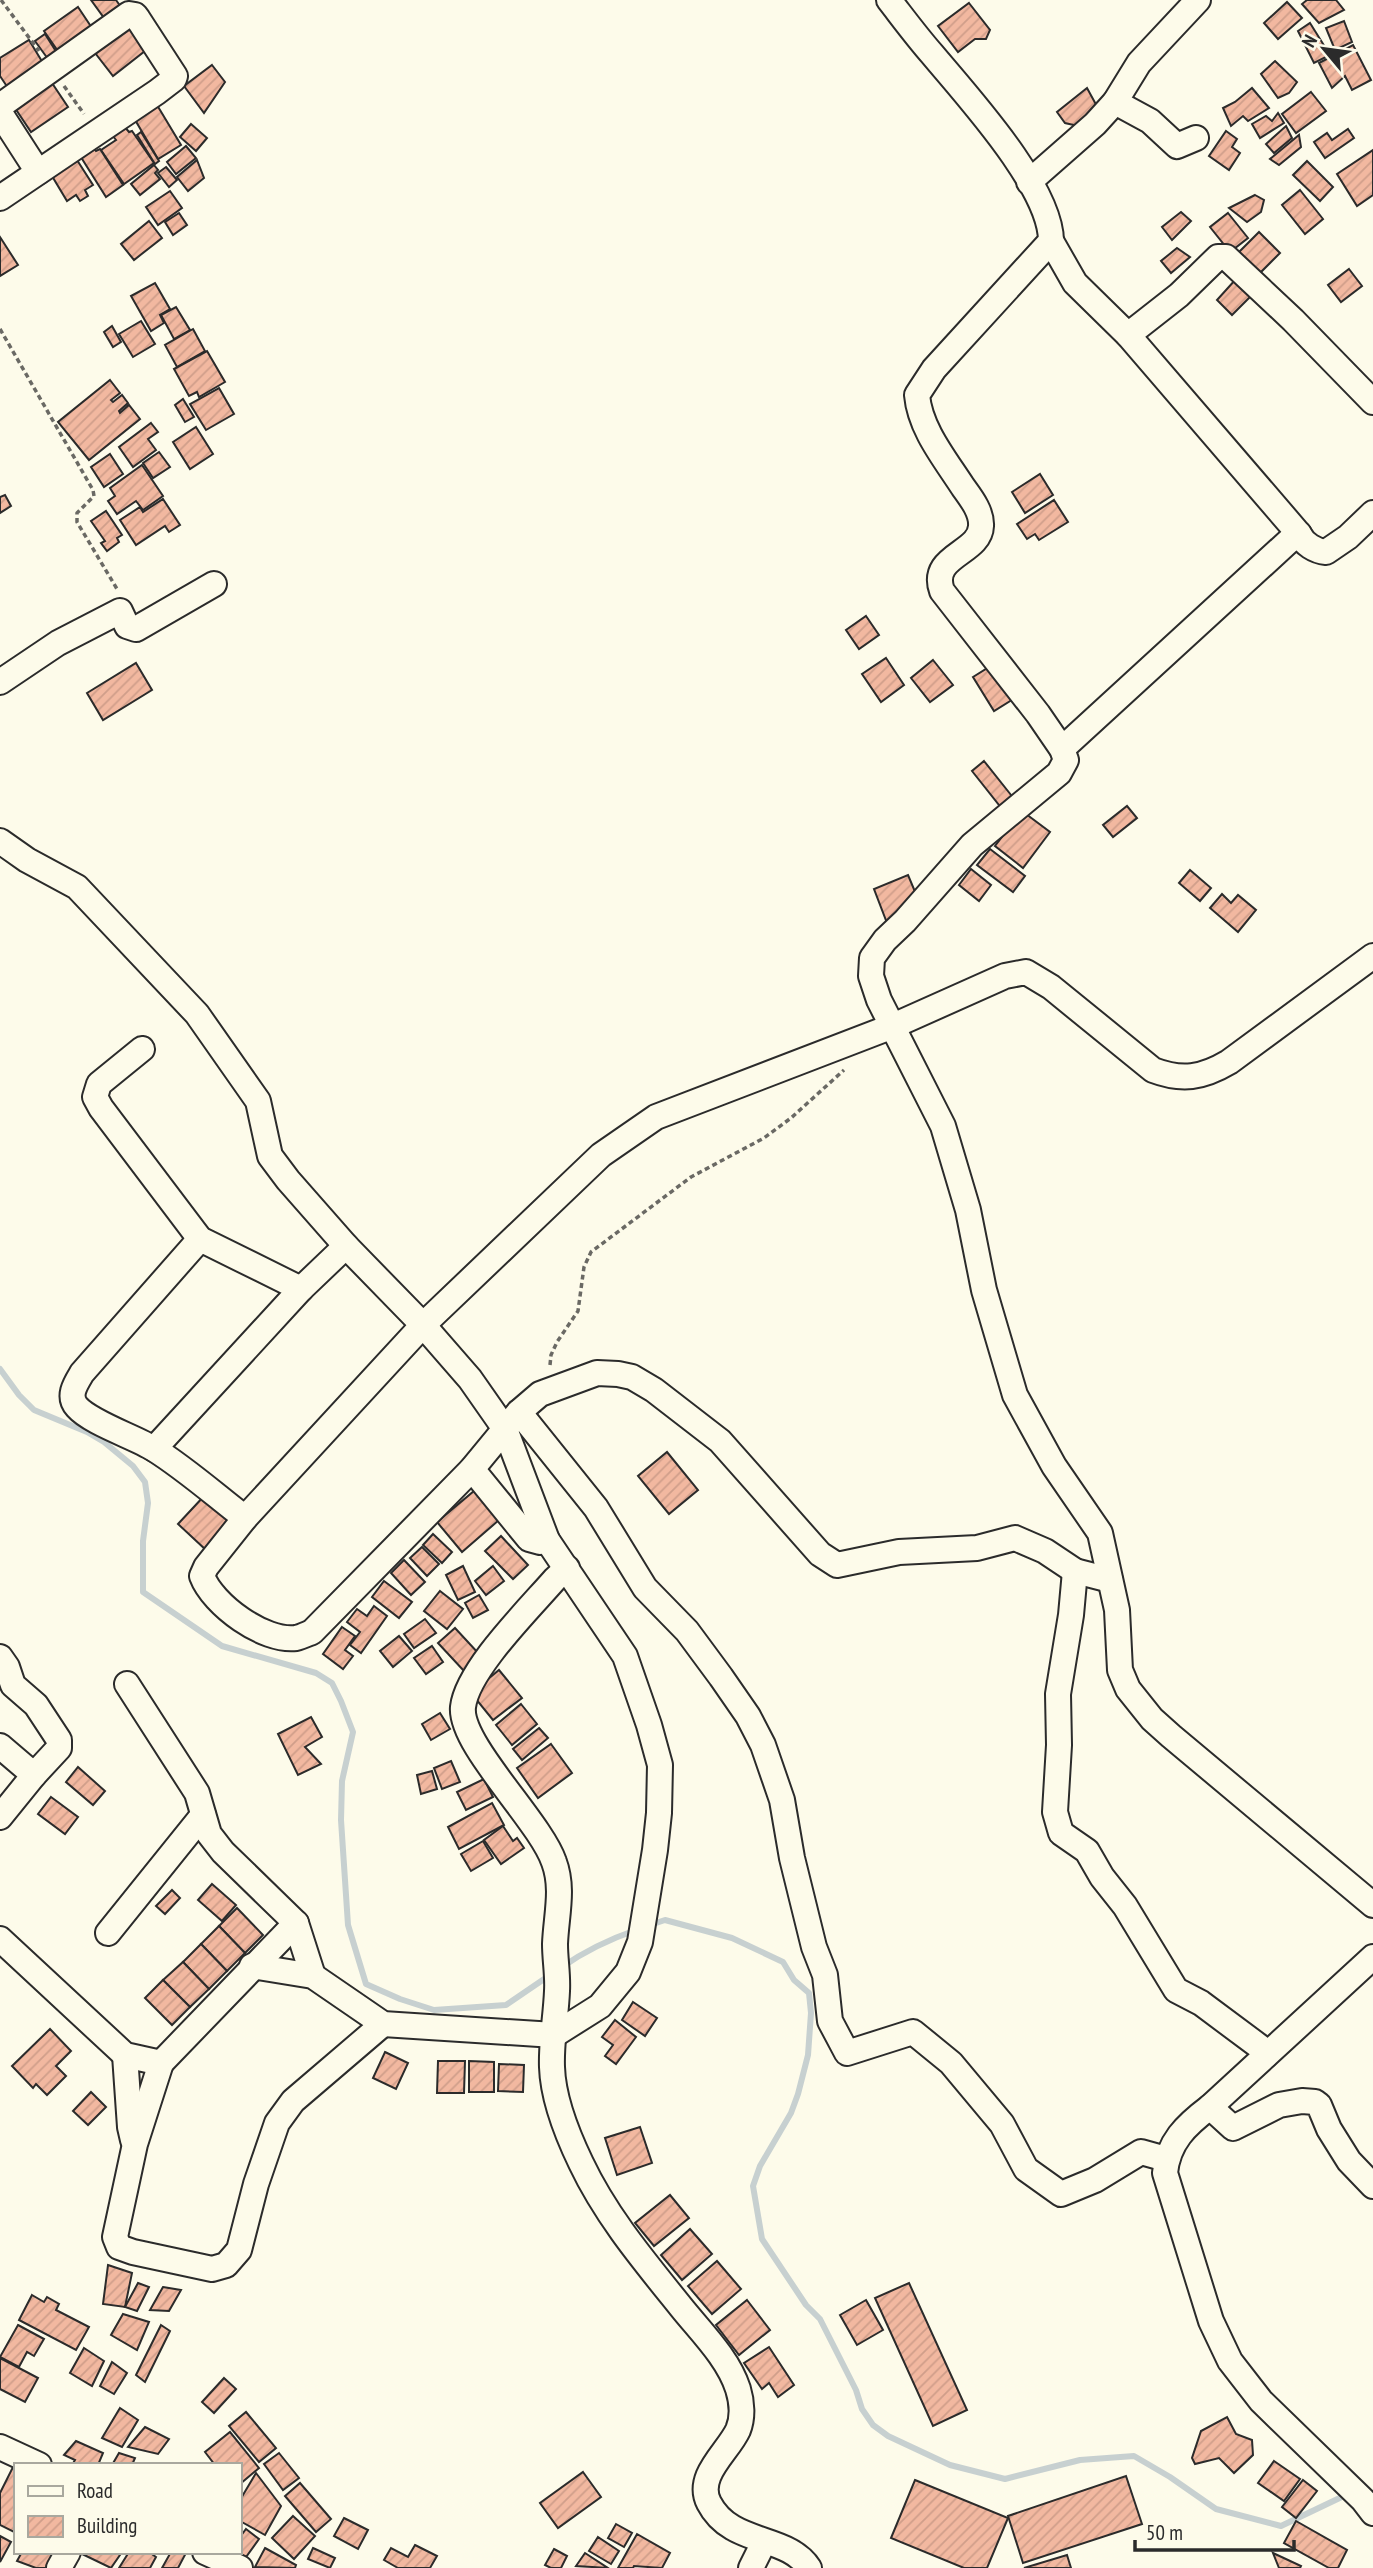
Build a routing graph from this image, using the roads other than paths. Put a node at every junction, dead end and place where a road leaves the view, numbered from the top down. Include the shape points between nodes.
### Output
1 (889, 0) edge
2 (1199, 0) edge
3 (1115, 102) junction
4 (0, 106) edge
5 (0, 113) edge
6 (1196, 138) dead end
7 (38, 172) junction
8 (1029, 182) junction
9 (0, 198) edge
10 (1051, 242) junction
11 (1128, 335) junction
12 (1373, 402) edge
13 (1373, 513) edge
14 (1299, 534) junction
15 (214, 584) dead end
16 (0, 682) edge
17 (1062, 748) junction
18 (0, 841) edge
19 (1373, 956) edge
20 (893, 1026) junction
21 (142, 1049) dead end
22 (200, 1239) junction
23 (346, 1246) junction
24 (301, 1289) junction
25 (423, 1325) junction
26 (512, 1421) junction
27 (154, 1449) junction
28 (472, 1469) junction
29 (245, 1518) junction
30 (547, 1540) junction
31 (567, 1568) junction
32 (1075, 1571) junction
33 (1111, 1580) junction
34 (0, 1657) edge
35 (127, 1684) dead end
36 (0, 1746) edge
37 (34, 1775) junction
38 (203, 1815) junction
39 (0, 1817) edge
40 (1373, 1905) edge
41 (296, 1923) junction
42 (108, 1933) dead end
43 (0, 1939) edge
44 (1373, 1957) edge
45 (252, 1966) junction
46 (313, 1976) junction
47 (383, 2024) junction
48 (554, 2035) junction
49 (125, 2055) junction
50 (1265, 2056) junction
51 (161, 2063) junction
52 (1210, 2107) junction
53 (135, 2144) junction
54 (1166, 2159) junction
55 (1373, 2186) edge
56 (0, 2447) edge
57 (34, 2463) edge
58 (1373, 2513) edge
59 (764, 2542) junction
60 (209, 2554) edge
61 (240, 2568) edge
62 (751, 2568) edge
63 (809, 2568) edge

1 - 8 street via 983,112
2 - 3 street via 1139,63
3 - 6 street via 1150,121 1177,146
3 - 8 street
4 - 7 street via 129,14 135,15 174,71 174,79 163,88
5 - 7 street
7 - 9 street
8 - 10 street via 1047,215
10 - 11 street via 1075,284
10 - 17 street via 934,369 917,395 935,444 980,517 976,538 942,570 942,591
11 - 12 street via 1222,255
11 - 14 street
13 - 14 street via 1326,552 1314,549
14 - 17 street
15 - 16 street via 136,629 127,626 120,611 58,643
17 - 20 street via 1066,760 1059,773 972,845 872,958 875,988
18 - 23 street via 77,887 197,1014 258,1101 270,1156
19 - 20 street via 1229,1062 1211,1073 1188,1078 1153,1070 1026,972 1005,976
20 - 25 street via 656,1117 601,1155
20 - 33 street via 943,1126 1015,1395 1054,1466 1100,1533
21 - 22 street via 99,1084 95,1097
22 - 24 street
22 - 27 street via 82,1373 72,1393 78,1408
23 - 24 street
23 - 25 street
24 - 27 street
25 - 26 street
25 - 29 street
26 - 28 street
26 - 30 street
26 - 32 street via 540,1394 585,1375 606,1372 632,1377 720,1441 820,1554 837,1565 899,1552 977,1548 1016,1538
26 - 54 street via 596,1508 645,1588 687,1632 748,1716 782,1800 792,1858 825,1975 830,2021 846,2053 914,2032 951,2063 994,2114 1026,2169 1061,2194 1141,2152
27 - 29 street
28 - 29 street via 312,1632 298,1638 262,1631 239,1618 206,1586 202,1576 206,1567
28 - 30 street via 529,1539
30 - 31 street
31 - 48 street via 625,1656 660,1765 659,1813 642,1933 628,1972 600,2006
31 - 48 street via 483,1662 463,1711 474,1742 554,1861 559,1895
32 - 33 street
32 - 50 street via 1058,1694 1055,1812 1062,1833 1087,1851 1176,1990 1201,2003 1260,2047
33 - 40 street via 1121,1670 1138,1702 1171,1736
34 - 37 street via 13,1685 36,1705 59,1740 58,1748
35 - 38 street via 197,1793
36 - 37 street
37 - 39 street
38 - 41 street via 209,1834 223,1852
38 - 42 street
41 - 45 street
41 - 46 street
43 - 49 street
44 - 50 street
45 - 46 street
45 - 51 street
46 - 47 street
47 - 48 street
47 - 53 street via 293,2101 277,2123 239,2250 226,2264 212,2269 119,2246 116,2225
48 - 59 street via 556,2098 580,2162 633,2248 717,2352 737,2387 741,2422 708,2477 706,2496 719,2518
49 - 51 street
49 - 53 street
50 - 52 street
51 - 53 street
52 - 54 street via 1189,2123
52 - 55 street via 1233,2128 1279,2105 1315,2102 1349,2161
54 - 58 street via 1168,2186 1211,2321 1230,2361 1261,2401
56 - 57 street
59 - 62 street
59 - 63 street via 797,2555
60 - 61 street

